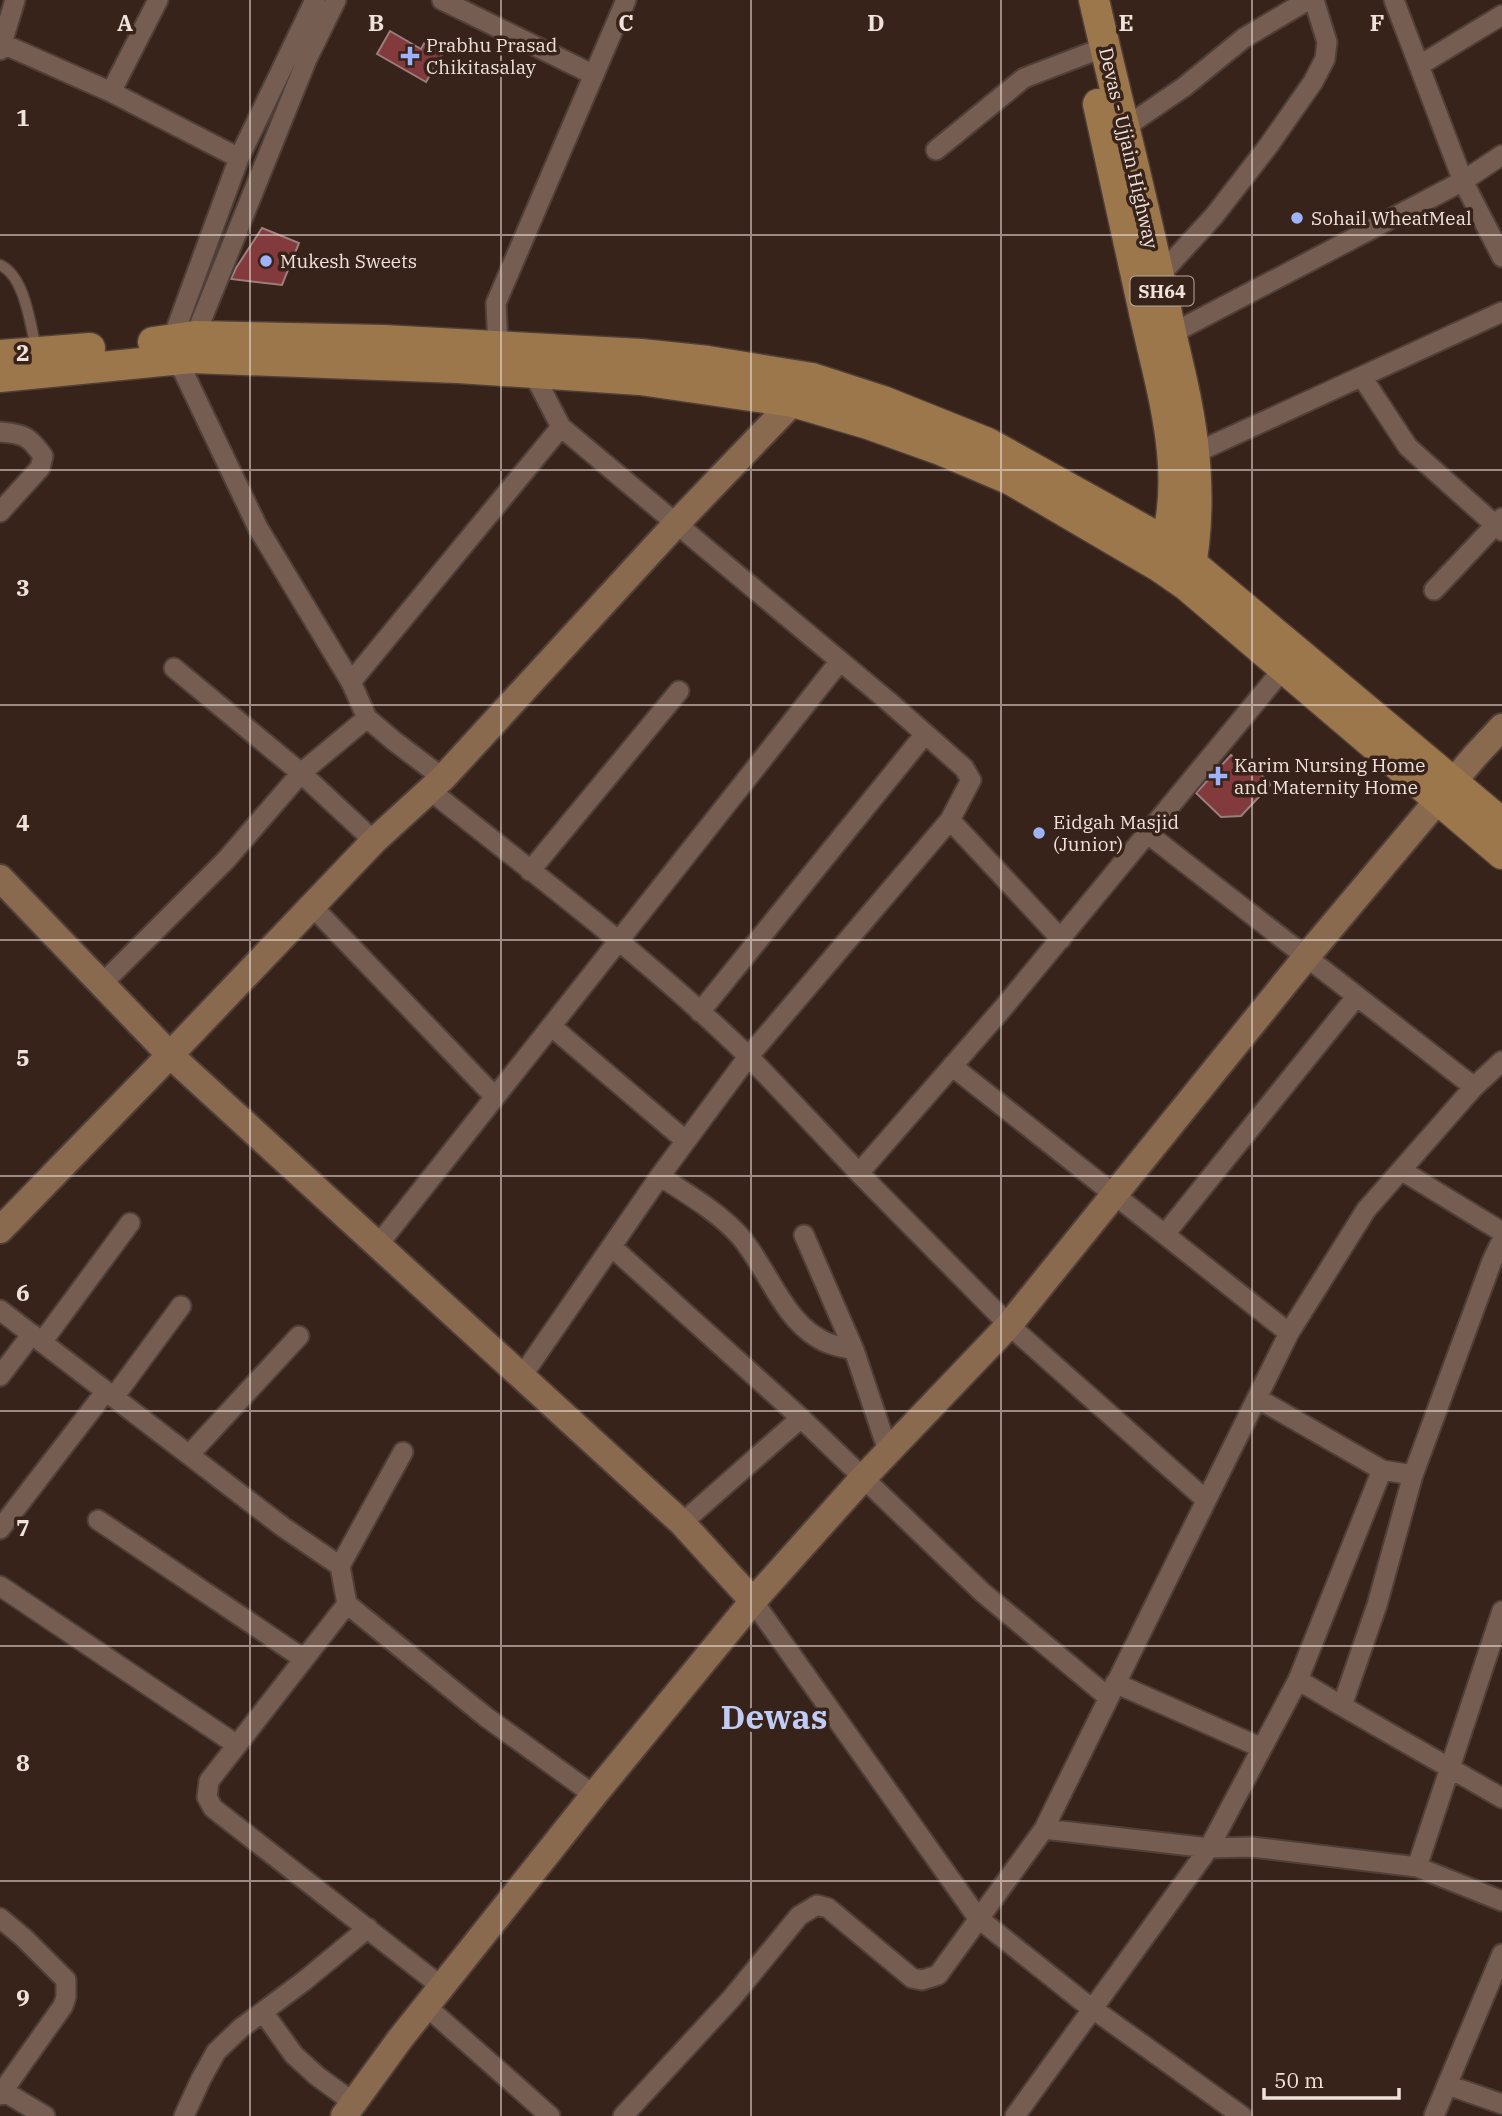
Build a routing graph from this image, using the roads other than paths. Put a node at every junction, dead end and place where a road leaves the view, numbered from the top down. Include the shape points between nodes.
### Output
1 (15, 0) edge
2 (158, 0) edge
3 (315, 0) edge
4 (336, 0) edge
5 (442, 0) edge
6 (626, 0) edge
7 (1074, 0) edge
8 (1094, 0) edge
9 (1308, 0) edge
10 (1314, 0) edge
11 (1395, 0) edge
12 (1502, 15) edge
13 (1, 47) edge
14 (1096, 50) junction
15 (1420, 65) junction
16 (594, 75) junction
17 (111, 92) junction
18 (1124, 128) junction
19 (936, 150) dead end
20 (1502, 155) edge
21 (239, 158) junction
22 (1463, 181) junction
23 (1502, 257) edge
24 (0, 265) edge
25 (1159, 276) junction
26 (1502, 312) edge
27 (1171, 334) junction
28 (498, 346) junction
29 (37, 352) junction
30 (183, 353) junction
31 (0, 355) edge
32 (533, 373) junction
33 (0, 377) edge
34 (1362, 377) junction
35 (812, 378) junction
36 (793, 402) junction
37 (561, 427) junction
38 (0, 432) edge
39 (1195, 453) junction
40 (0, 512) edge
41 (676, 524) junction
42 (1500, 525) edge
43 (1162, 554) junction
44 (1189, 574) junction
45 (1434, 590) dead end
46 (840, 661) junction
47 (174, 668) dead end
48 (1284, 668) junction
49 (351, 682) junction
50 (679, 691) dead end
51 (367, 718) junction
52 (1502, 727) edge
53 (925, 734) junction
54 (301, 773) junction
55 (437, 784) junction
56 (1445, 791) junction
57 (950, 820) junction
58 (1502, 823) edge
59 (1148, 834) junction
60 (374, 841) junction
61 (1502, 854) edge
62 (530, 871) junction
63 (0, 878) edge
64 (312, 906) junction
65 (1060, 939) junction
66 (618, 940) junction
67 (1307, 956) junction
68 (102, 984) junction
69 (1357, 996) junction
70 (700, 1013) junction
71 (551, 1026) junction
72 (170, 1055) junction
73 (748, 1057) junction
74 (1502, 1061) edge
75 (952, 1066) junction
76 (1474, 1087) junction
77 (495, 1097) junction
78 (686, 1141) junction
79 (1401, 1170) junction
80 (859, 1173) junction
81 (660, 1176) junction
82 (1114, 1194) junction
83 (130, 1223) dead end
84 (0, 1230) edge
85 (1502, 1232) edge
86 (1165, 1234) junction
87 (804, 1235) dead end
88 (1502, 1240) edge
89 (378, 1245) junction
90 (612, 1247) junction
91 (181, 1306) dead end
92 (0, 1310) edge
93 (1009, 1325) junction
94 (1289, 1333) junction
95 (299, 1336) dead end
96 (37, 1338) junction
97 (854, 1350) junction
98 (0, 1376) edge
99 (522, 1377) junction
100 (110, 1394) junction
101 (1257, 1398) junction
102 (801, 1419) junction
103 (888, 1451) junction
104 (403, 1452) dead end
105 (188, 1455) junction
106 (1382, 1470) junction
107 (1413, 1475) junction
108 (863, 1478) junction
109 (1206, 1500) junction
110 (98, 1520) dead end
111 (682, 1523) junction
112 (0, 1529) edge
113 (340, 1566) junction
114 (0, 1586) edge
115 (752, 1601) junction
116 (347, 1604) junction
117 (1502, 1611) edge
118 (304, 1659) junction
119 (1297, 1680) junction
120 (1111, 1690) junction
121 (1342, 1706) junction
122 (237, 1745) junction
123 (1262, 1748) junction
124 (1451, 1767) junction
125 (594, 1795) junction
126 (1502, 1798) edge
127 (1044, 1829) junction
128 (1209, 1848) junction
129 (1417, 1867) junction
130 (1502, 1901) edge
131 (0, 1918) edge
132 (978, 1919) junction
133 (368, 1928) junction
134 (1502, 1954) edge
135 (1498, 1976) edge
136 (434, 1997) junction
137 (1093, 2008) junction
138 (263, 2012) junction
139 (1448, 2085) junction
140 (2, 2093) edge
141 (1502, 2104) edge
142 (349, 2109) edge
143 (45, 2116) edge
144 (184, 2116) edge
145 (550, 2116) edge
146 (624, 2116) edge
147 (1014, 2116) edge
148 (1242, 2116) edge
149 (1434, 2116) edge

1 - 13 street
2 - 17 street
3 - 21 street
4 - 30 street
5 - 16 street
6 - 16 street
7 - 14 main road, Devas - Ujjain Highway / SH64
8 - 14 main road, Devas - Ujjain Highway / SH64
9 - 18 street via 1244,38
10 - 25 street via 1327,42 1325,59 1313,82 1214,216
11 - 15 street
12 - 15 street
13 - 17 street
14 - 18 main road, Devas - Ujjain Highway / SH64
14 - 19 street via 1024,78
14 - 43 main road, Devas - Ujjain Highway / SH64 via 1172,440 1173,508
15 - 22 street
16 - 28 street via 496,303
17 - 21 street
18 - 25 main road, Devas - Ujjain Highway / SH64
20 - 22 street
21 - 30 street
22 - 23 street
22 - 27 street
24 - 29 lane via 19,282
25 - 27 main road, Devas - Ujjain Highway / SH64
26 - 34 street
27 - 39 main road, Devas - Ujjain Highway / SH64
28 - 30 main road via 383,340
28 - 35 main road via 641,354
29 - 30 main road
29 - 31 main road
30 - 32 main road
30 - 33 main road
30 - 49 street via 258,528
32 - 36 main road via 640,380
32 - 37 street
34 - 39 street
34 - 42 street via 1408,447
35 - 36 street
35 - 43 main road via 988,443
36 - 41 street
36 - 43 main road via 868,424 1011,480
37 - 41 street
37 - 49 street
38 - 40 street via 22,434 43,456 40,468
39 - 44 main road, Devas - Ujjain Highway / SH64 via 1197,519
41 - 46 street
41 - 55 street
42 - 45 street
43 - 44 main road
44 - 48 main road
44 - 56 main road
46 - 53 street
46 - 66 street
47 - 54 street
48 - 56 main road
48 - 59 street
49 - 51 street
50 - 62 street
51 - 54 street
51 - 55 street
52 - 56 street
53 - 57 street via 964,768 971,780
53 - 70 street
54 - 60 street
54 - 68 street via 226,860
55 - 60 street
55 - 62 street
56 - 58 main road
56 - 61 main road
56 - 67 street
57 - 65 street
57 - 73 street
59 - 65 street
59 - 67 street
60 - 64 street
62 - 66 street
63 - 68 street
64 - 72 street
64 - 77 street
65 - 75 street
66 - 70 street
66 - 71 street
67 - 69 street
67 - 82 street
68 - 72 street
69 - 76 street
69 - 86 street
70 - 73 street
71 - 77 street
71 - 78 street
72 - 84 street
72 - 89 street
73 - 78 street
73 - 80 street
74 - 76 street
75 - 80 street
75 - 82 street
76 - 79 street
77 - 89 street
78 - 81 street
79 - 85 street
79 - 94 street via 1366,1210
80 - 93 street
81 - 90 street
81 - 97 street via 738,1235 804,1329 820,1340
82 - 86 street
82 - 93 street
83 - 96 street
86 - 94 street
87 - 97 street
88 - 107 street
89 - 99 street
90 - 99 street
90 - 102 street
91 - 100 street
92 - 96 street
93 - 103 street
93 - 109 street
94 - 101 street
95 - 105 street
96 - 98 street
96 - 100 street
97 - 103 street
99 - 111 street
100 - 105 street
100 - 112 street
101 - 106 street
101 - 109 street
102 - 108 street
102 - 111 street
103 - 108 street
104 - 113 street
105 - 113 street
106 - 107 street
106 - 119 street
107 - 121 street via 1377,1605
108 - 115 street
108 - 120 street via 982,1592
109 - 120 street
110 - 118 street
111 - 115 street
113 - 116 street
114 - 122 street
115 - 125 street
115 - 132 street
116 - 118 street
116 - 125 street via 486,1717
117 - 124 street
118 - 122 street
119 - 121 street
119 - 123 street
120 - 123 street
120 - 127 street
121 - 124 street
122 - 133 street via 209,1781 207,1797 213,1808
123 - 128 street
124 - 126 street
124 - 129 street
125 - 136 street
127 - 128 street
127 - 132 street
128 - 129 street via 1252,1847
128 - 137 street
129 - 130 street
131 - 140 street via 66,1980 63,2006
132 - 137 street
132 - 146 street via 938,1975 922,1980 912,1978 828,1908 817,1905 799,1916
133 - 136 street
133 - 138 street
134 - 135 street
135 - 139 street
136 - 142 street
136 - 145 street
137 - 147 street
137 - 148 street
138 - 142 street via 294,2055
138 - 144 street via 216,2052
139 - 141 street
139 - 149 street
140 - 143 street

